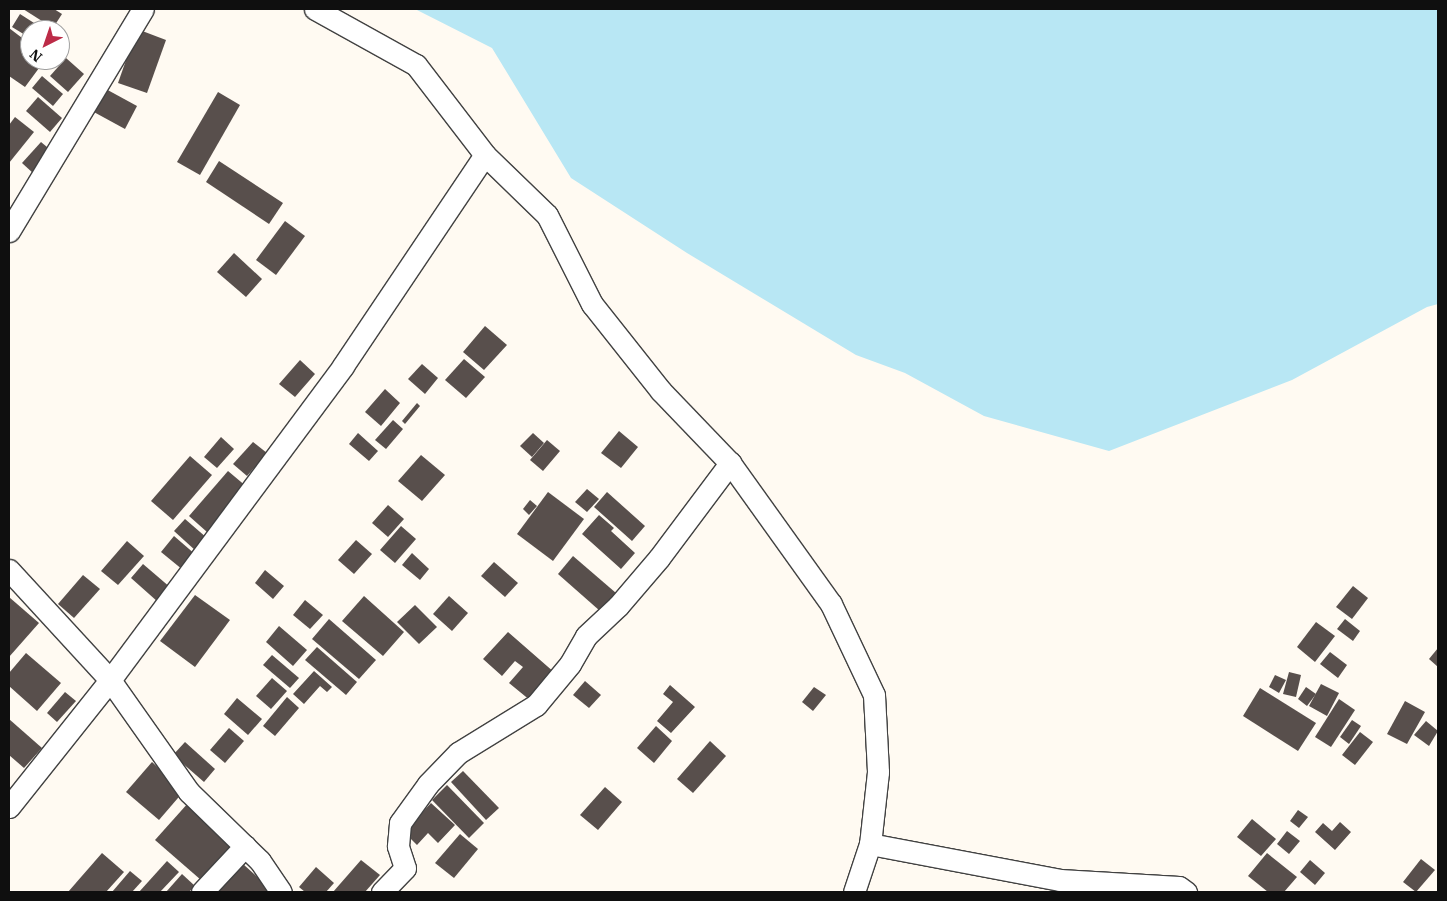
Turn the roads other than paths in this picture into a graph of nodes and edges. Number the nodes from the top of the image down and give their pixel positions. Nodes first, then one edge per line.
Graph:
1 (143, 9) edge
2 (315, 9) edge
3 (485, 155) junction
4 (9, 231) edge
5 (730, 463) junction
6 (9, 570) edge
7 (110, 680) junction
8 (9, 807) edge
9 (870, 844) junction
10 (244, 846) junction
11 (202, 892) edge
12 (281, 892) edge
13 (382, 892) edge
14 (854, 892) edge
15 (1186, 892) edge

1 - 4 street
2 - 3 street
3 - 5 street
3 - 7 street
5 - 9 street
5 - 13 street
6 - 7 street
7 - 8 street
7 - 10 street
9 - 14 street
9 - 15 street
10 - 11 street
10 - 12 street

